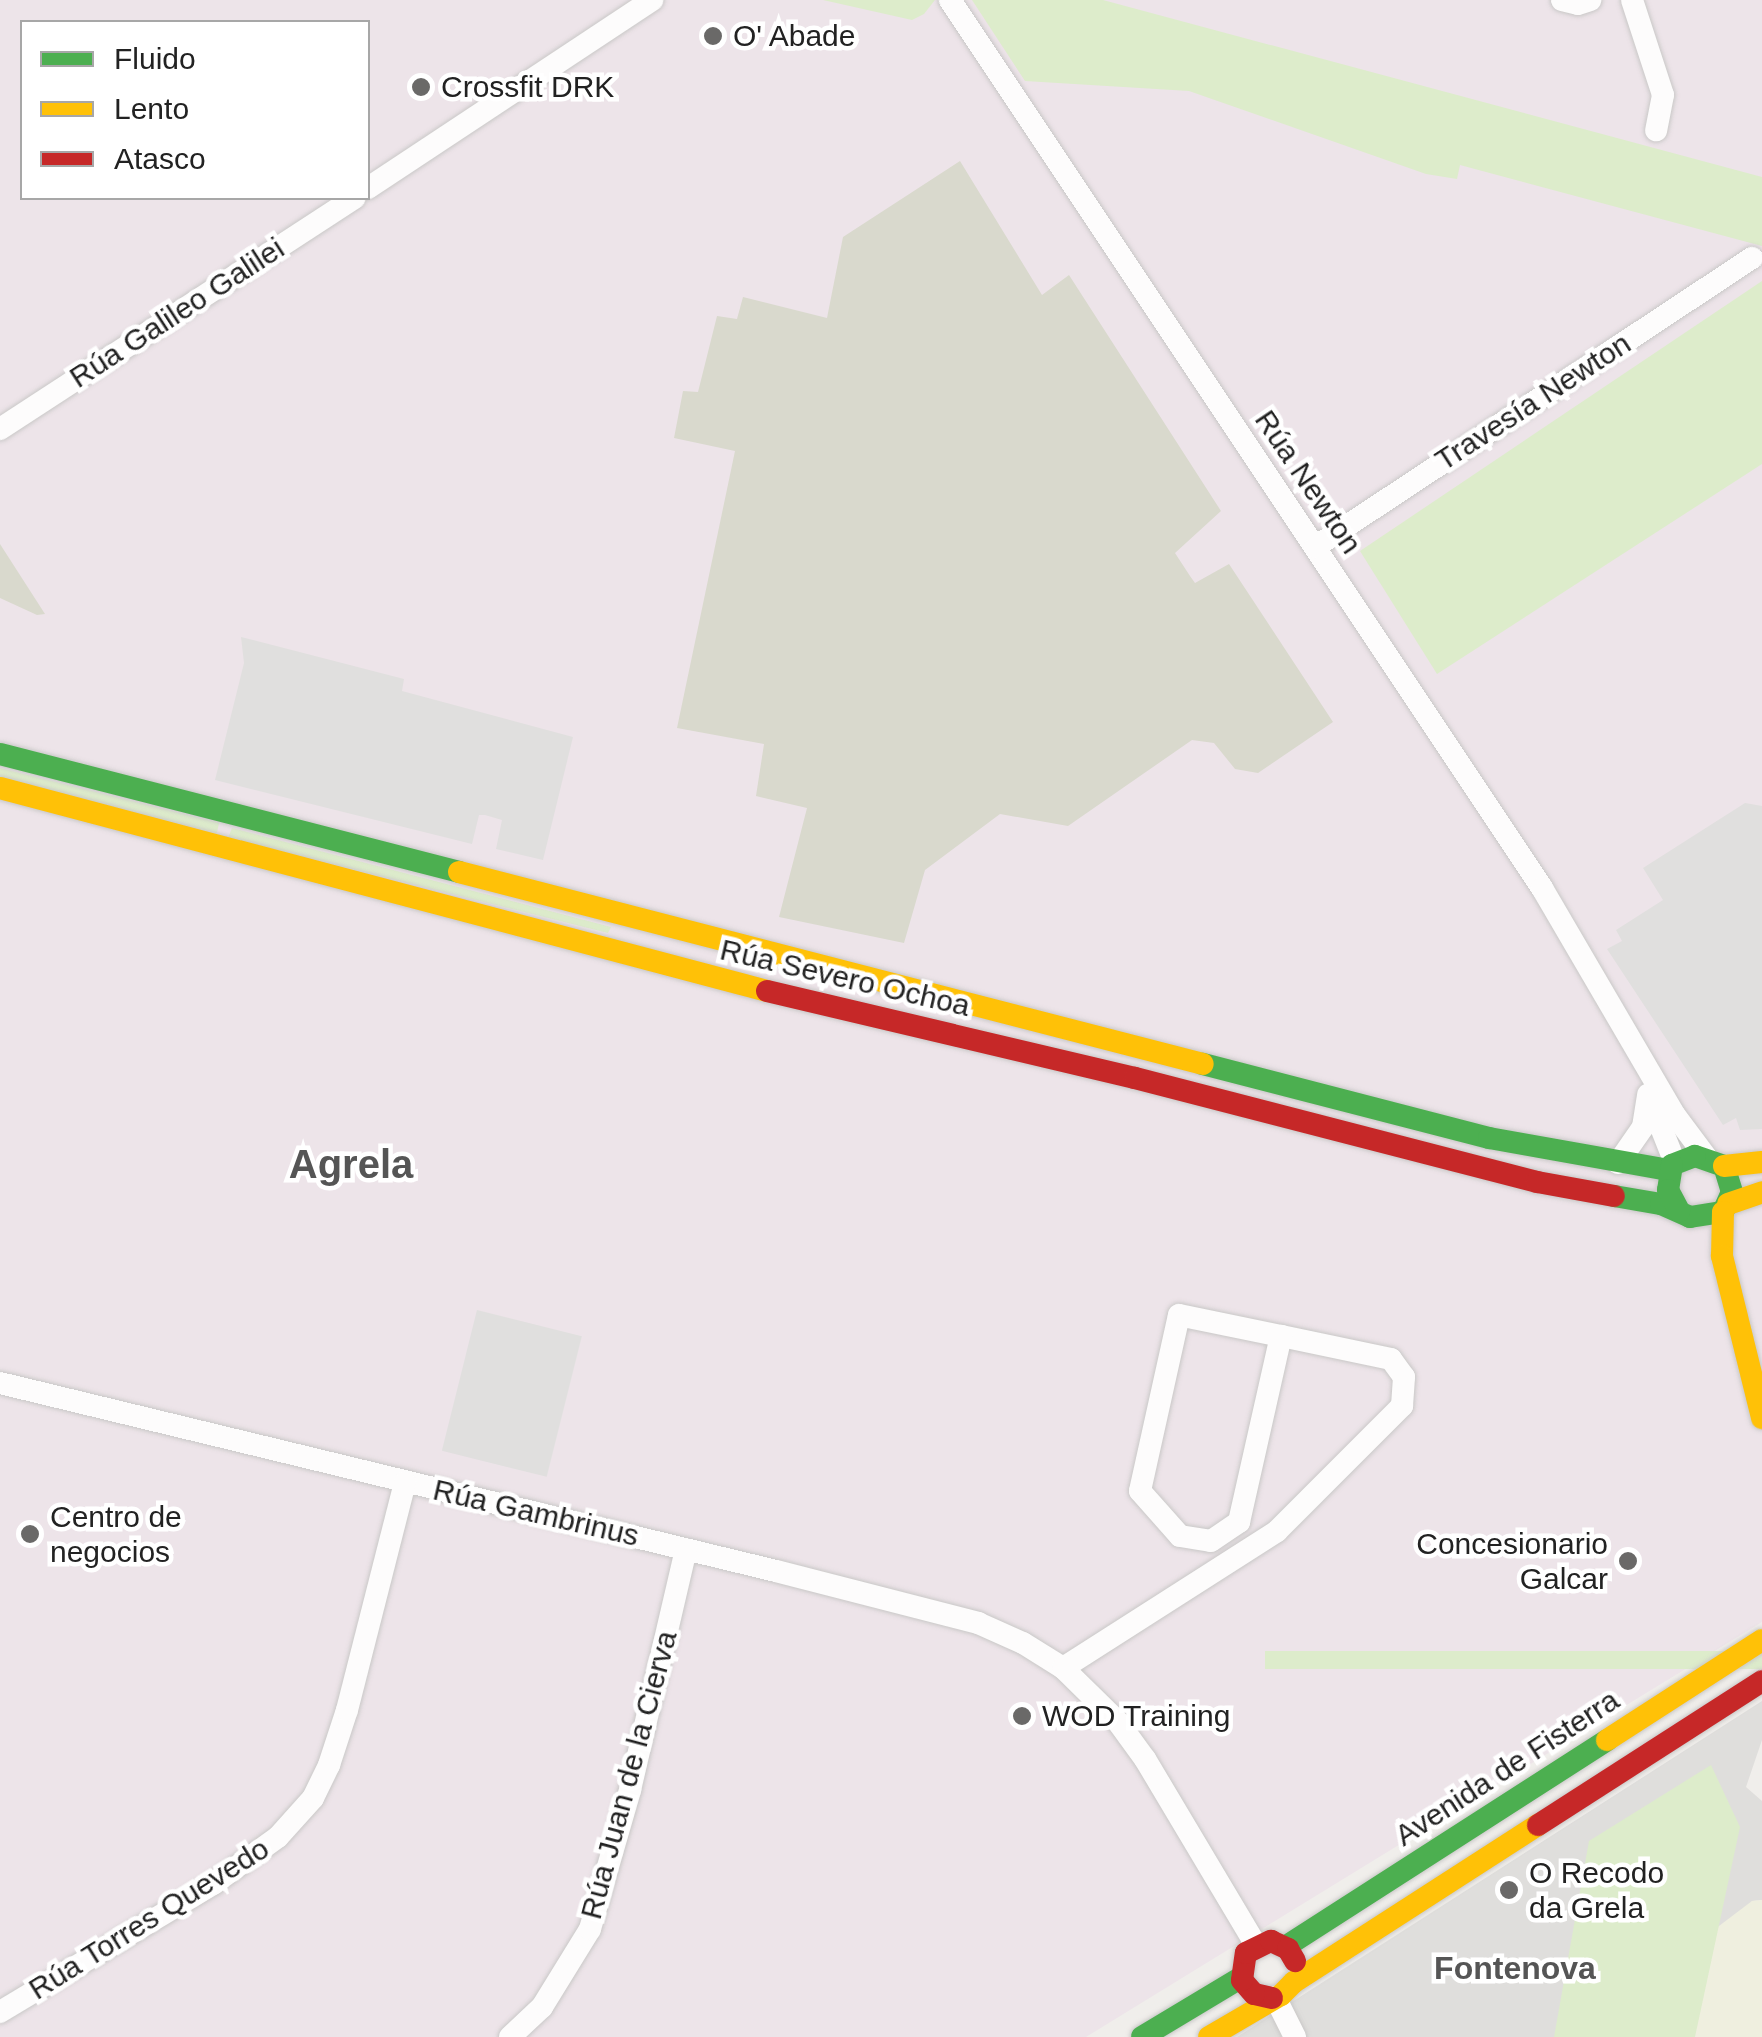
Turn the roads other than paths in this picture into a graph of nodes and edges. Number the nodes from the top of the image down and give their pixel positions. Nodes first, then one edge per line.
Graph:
1 (652, 0) edge
2 (950, 0) edge
3 (1562, 0) edge
4 (1590, 0) edge
5 (1632, 0) edge
6 (1656, 130) dead end
7 (370, 187) edge
8 (351, 200) edge
9 (1752, 258) dead end
10 (0, 429) edge
11 (1316, 547) junction
12 (0, 754) edge
13 (0, 788) edge
14 (408, 896) junction
15 (893, 985) junction
16 (1609, 1001) junction
17 (1648, 1094) junction
18 (1715, 1162) junction
19 (1762, 1162) edge
20 (1618, 1163) junction
21 (1672, 1166) junction
22 (1762, 1192) edge
23 (1726, 1208) junction
24 (1688, 1215) junction
25 (1722, 1256) junction
26 (1281, 1336) junction
27 (0, 1383) edge
28 (1762, 1418) edge
29 (405, 1482) junction
30 (686, 1549) junction
31 (1762, 1640) edge
32 (1063, 1668) junction
33 (1762, 1681) edge
34 (1256, 1945) junction
35 (1284, 1946) junction
36 (1242, 1977) junction
37 (1294, 1982) junction
38 (1273, 1997) junction
39 (0, 2012) edge
40 (510, 2037) edge
41 (1142, 2037) edge
42 (1209, 2037) edge
43 (1295, 2037) edge

1 - 7 street
2 - 11 street, Rúa Newton
3 - 4 street
5 - 6 street
8 - 10 street, Rúa Galileo Galilei
9 - 11 street, Travesía Newton
11 - 16 street, Rúa Newton
12 - 15 main road, Rúa Severo Ochoa
13 - 14 main road, Rúa Severo Ochoa
14 - 15 main road
14 - 24 main road, Rúa Severo Ochoa
15 - 20 main road, Rúa Severo Ochoa
16 - 17 street, Rúa Newton
16 - 18 street, Rúa Newton
17 - 20 street
17 - 21 street, Rúa Newton
18 - 19 main road, Rúa Severo Ochoa
18 - 21 main road, Rúa Severo Ochoa
18 - 23 main road
20 - 21 main road, Rúa Severo Ochoa
21 - 24 main road
22 - 23 main road, Rúa Severo Ochoa
23 - 24 main road, Rúa Severo Ochoa
23 - 25 main road
24 - 25 main road
25 - 28 main road
26 - 26 street
26 - 32 street
27 - 29 street, Rúa Gambrinus
29 - 30 street, Rúa Gambrinus
29 - 39 street, Rúa Torres Quevedo
30 - 32 street, Rúa Gambrinus
30 - 40 street, Rúa Juan de la Cierva
31 - 35 main road, Avenida de Fisterra
32 - 34 street, Rúa Gambrinus
33 - 37 main road
34 - 35 main road
34 - 36 main road
35 - 37 main road
36 - 38 main road
36 - 41 main road
37 - 38 main road
38 - 42 main road
38 - 43 street

